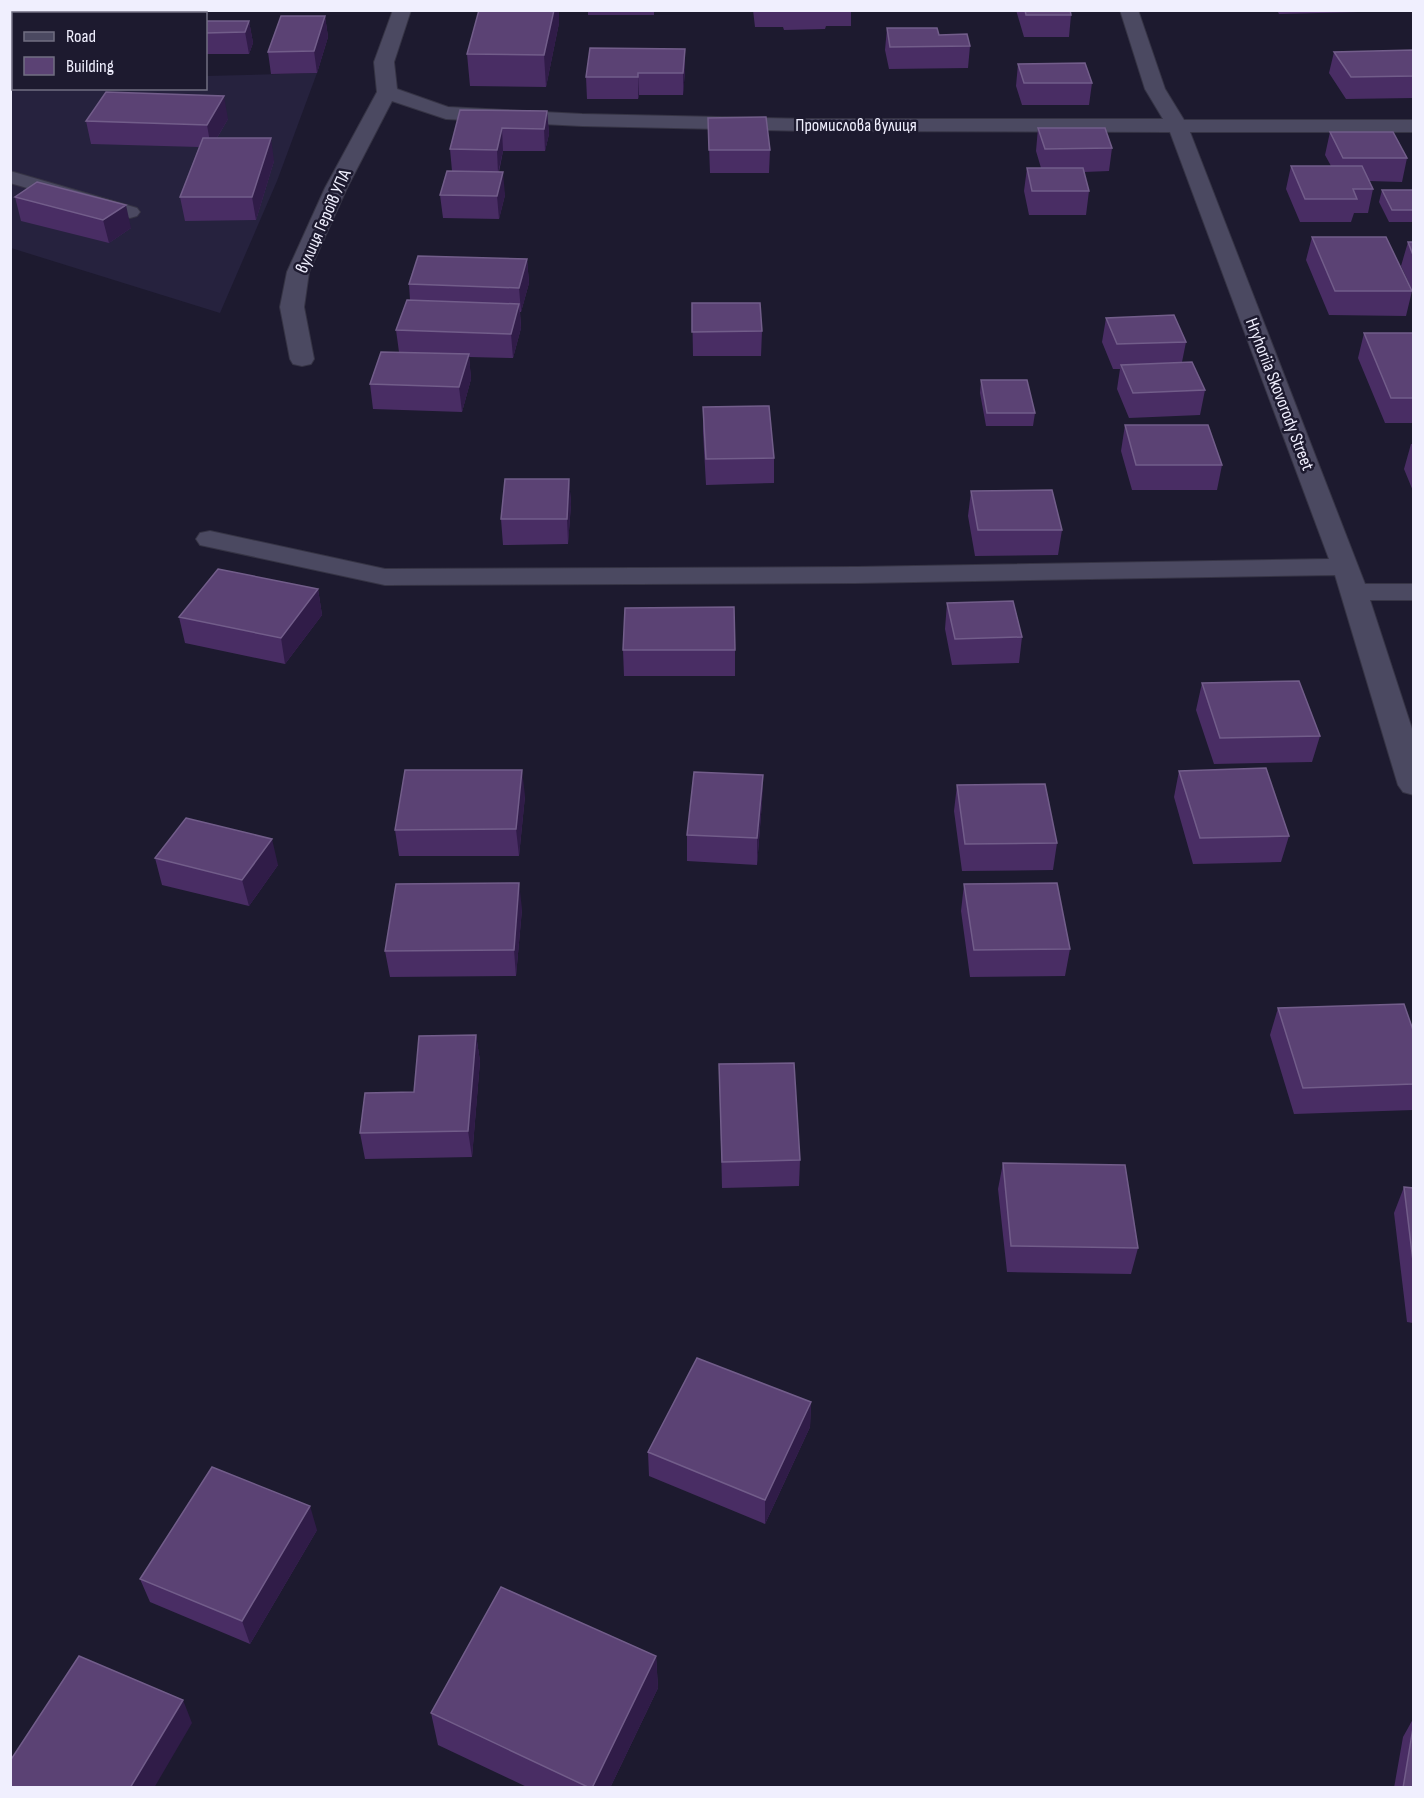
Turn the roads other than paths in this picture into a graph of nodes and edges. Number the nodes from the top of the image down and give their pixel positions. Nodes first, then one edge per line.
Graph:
1 (402, 10) edge
2 (1129, 10) edge
3 (387, 92) junction
4 (1413, 126) edge
5 (1178, 127) junction
6 (10, 177) edge
7 (130, 212) dead end
8 (302, 359) dead end
9 (210, 539) dead end
10 (1349, 579) junction
11 (1413, 592) edge
12 (1413, 785) edge

1 - 3 street
2 - 5 street, Hryhoriia Skovorody Street
3 - 5 street, Промислова вулиця
3 - 8 street, вулиця Героїв УПА
4 - 5 street, Промислова вулиця
5 - 10 street, Hryhoriia Skovorody Street
6 - 7 lane
9 - 10 street
10 - 11 street
10 - 12 street, Hryhoriia Skovorody Street

